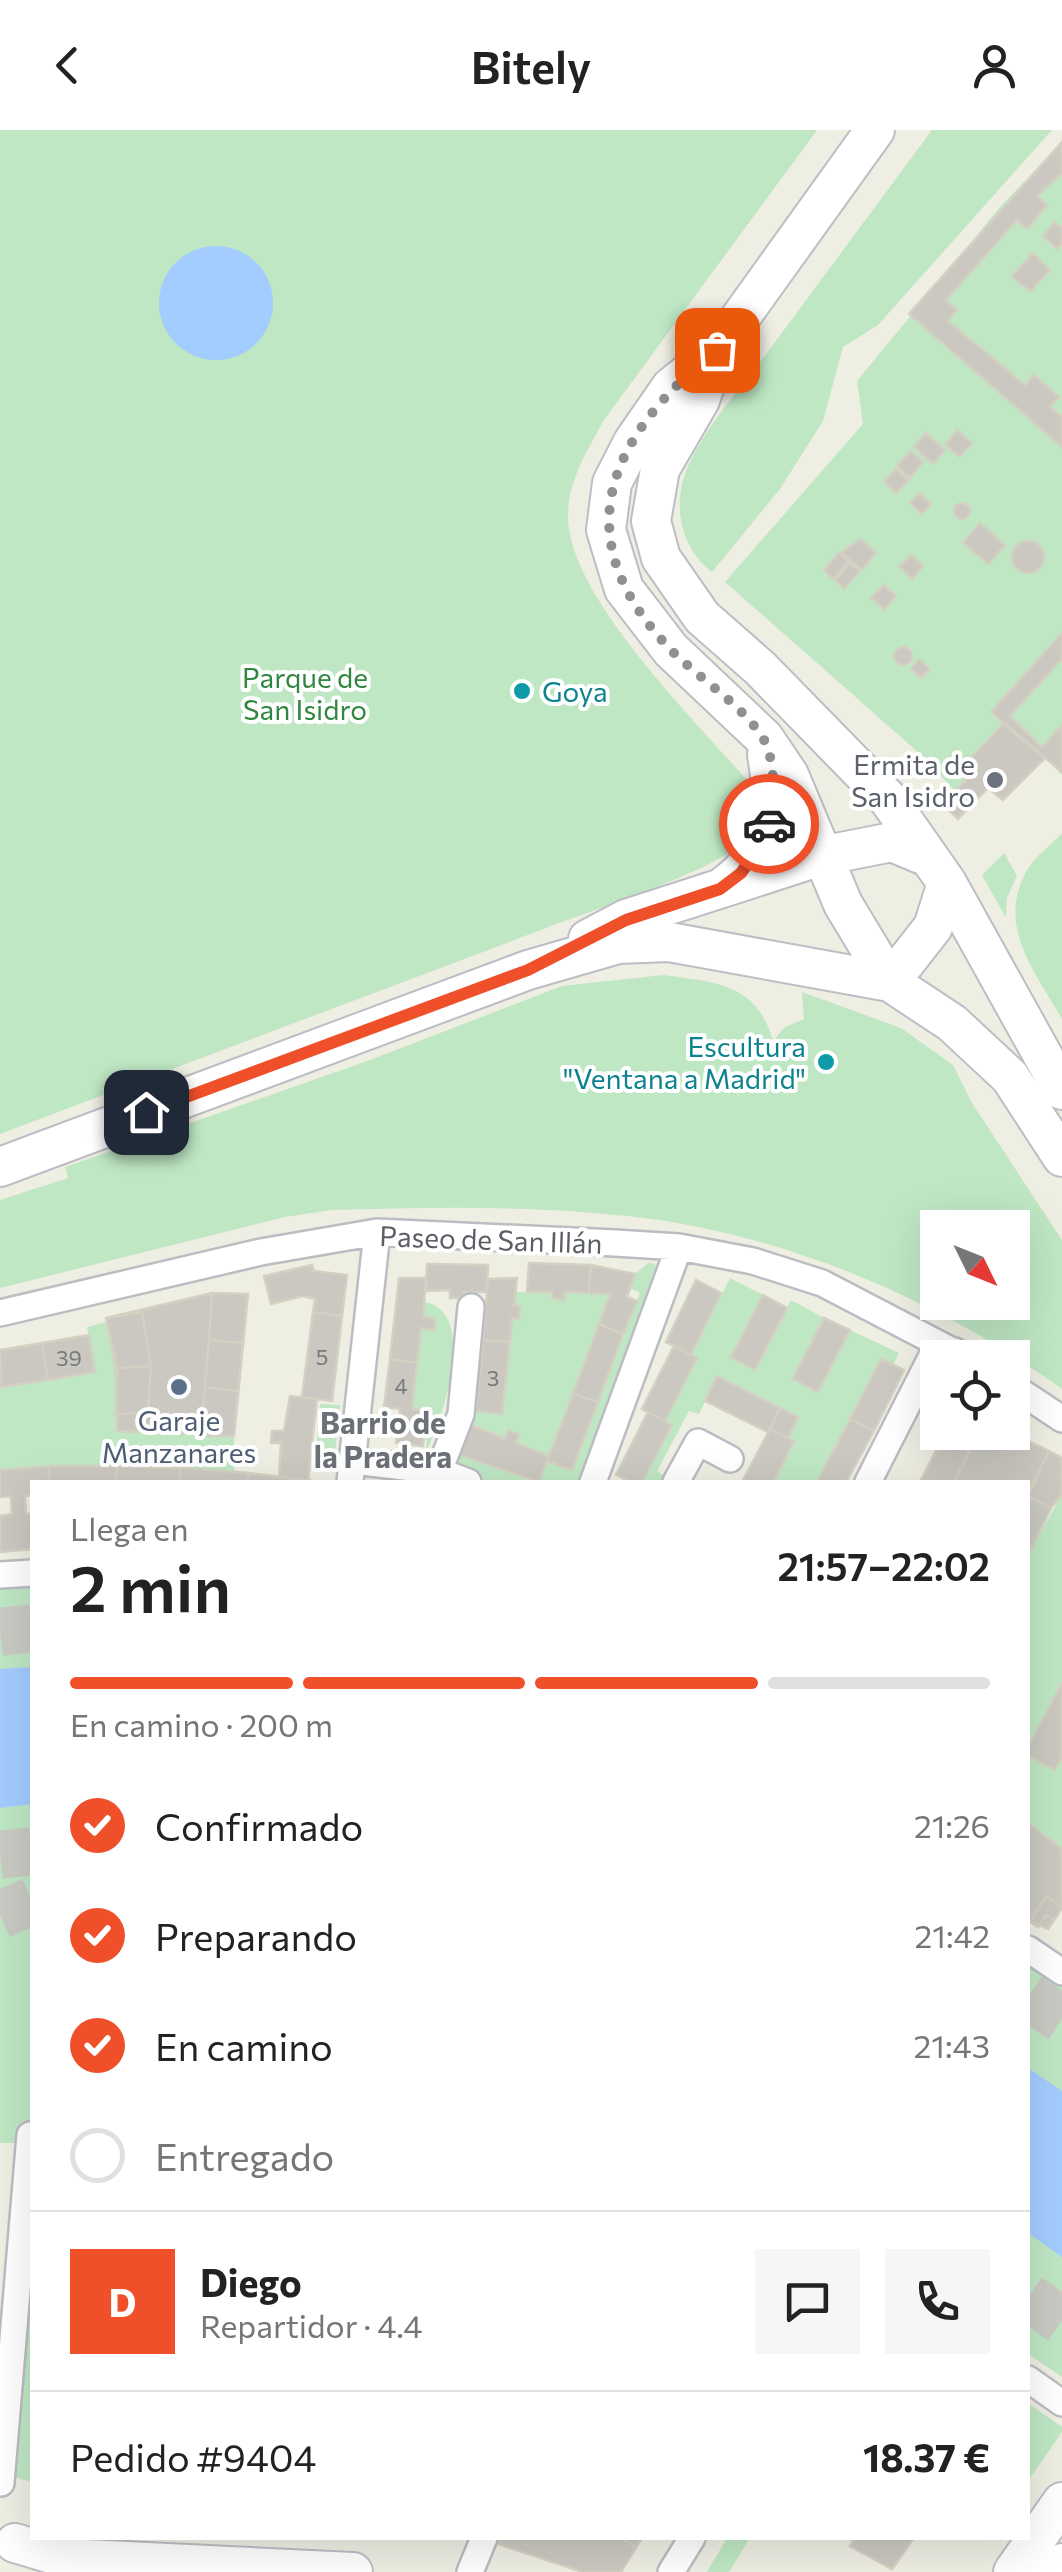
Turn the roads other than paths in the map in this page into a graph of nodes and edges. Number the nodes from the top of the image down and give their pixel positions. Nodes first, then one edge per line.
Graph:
1 (875, 130) edge
2 (717, 350) junction
3 (764, 738) junction
4 (822, 856) junction
5 (938, 870) junction
6 (720, 889) junction
7 (528, 970) junction
8 (890, 982) junction
9 (1062, 1090) edge
10 (1062, 1157) edge
11 (0, 1166) edge
12 (377, 1232) junction
13 (679, 1248) junction
14 (471, 1307) dead end
15 (0, 1312) edge
16 (927, 1340) edge
17 (920, 1393) edge
18 (1030, 1398) edge
19 (1062, 1418) edge
20 (730, 1459) dead end
21 (438, 1471) junction
22 (351, 1472) edge
23 (463, 1480) edge
24 (594, 1480) edge
25 (677, 1480) edge
26 (869, 1480) edge
27 (30, 1573) edge
28 (0, 1575) edge
29 (1030, 1950) edge
30 (1062, 1972) edge
31 (30, 2135) dead end
32 (1030, 2380) edge
33 (1062, 2403) edge
34 (0, 2484) edge
35 (1062, 2502) edge
36 (483, 2540) edge
37 (691, 2540) edge
38 (11, 2552) edge
39 (1062, 2563) edge
40 (353, 2572) edge
41 (470, 2572) edge
42 (671, 2572) edge
43 (1013, 2572) edge
44 (1056, 2572) edge

1 - 2 street
2 - 3 street
2 - 5 street
3 - 4 street
3 - 6 street
4 - 5 street
4 - 6 street
4 - 8 street
5 - 8 street
5 - 9 street
6 - 7 street
7 - 8 street
7 - 11 street
8 - 10 street
12 - 13 street, Paseo de San Illán
12 - 15 street, Paseo de San Illán
12 - 22 street
13 - 16 street, Paseo de San Illán
13 - 24 street
14 - 21 street
17 - 26 street
18 - 19 street
20 - 25 street
21 - 22 street
21 - 23 street
27 - 28 street
29 - 30 street
31 - 34 street
32 - 33 street
35 - 43 street
36 - 41 street
37 - 42 street
38 - 40 street
39 - 44 street

